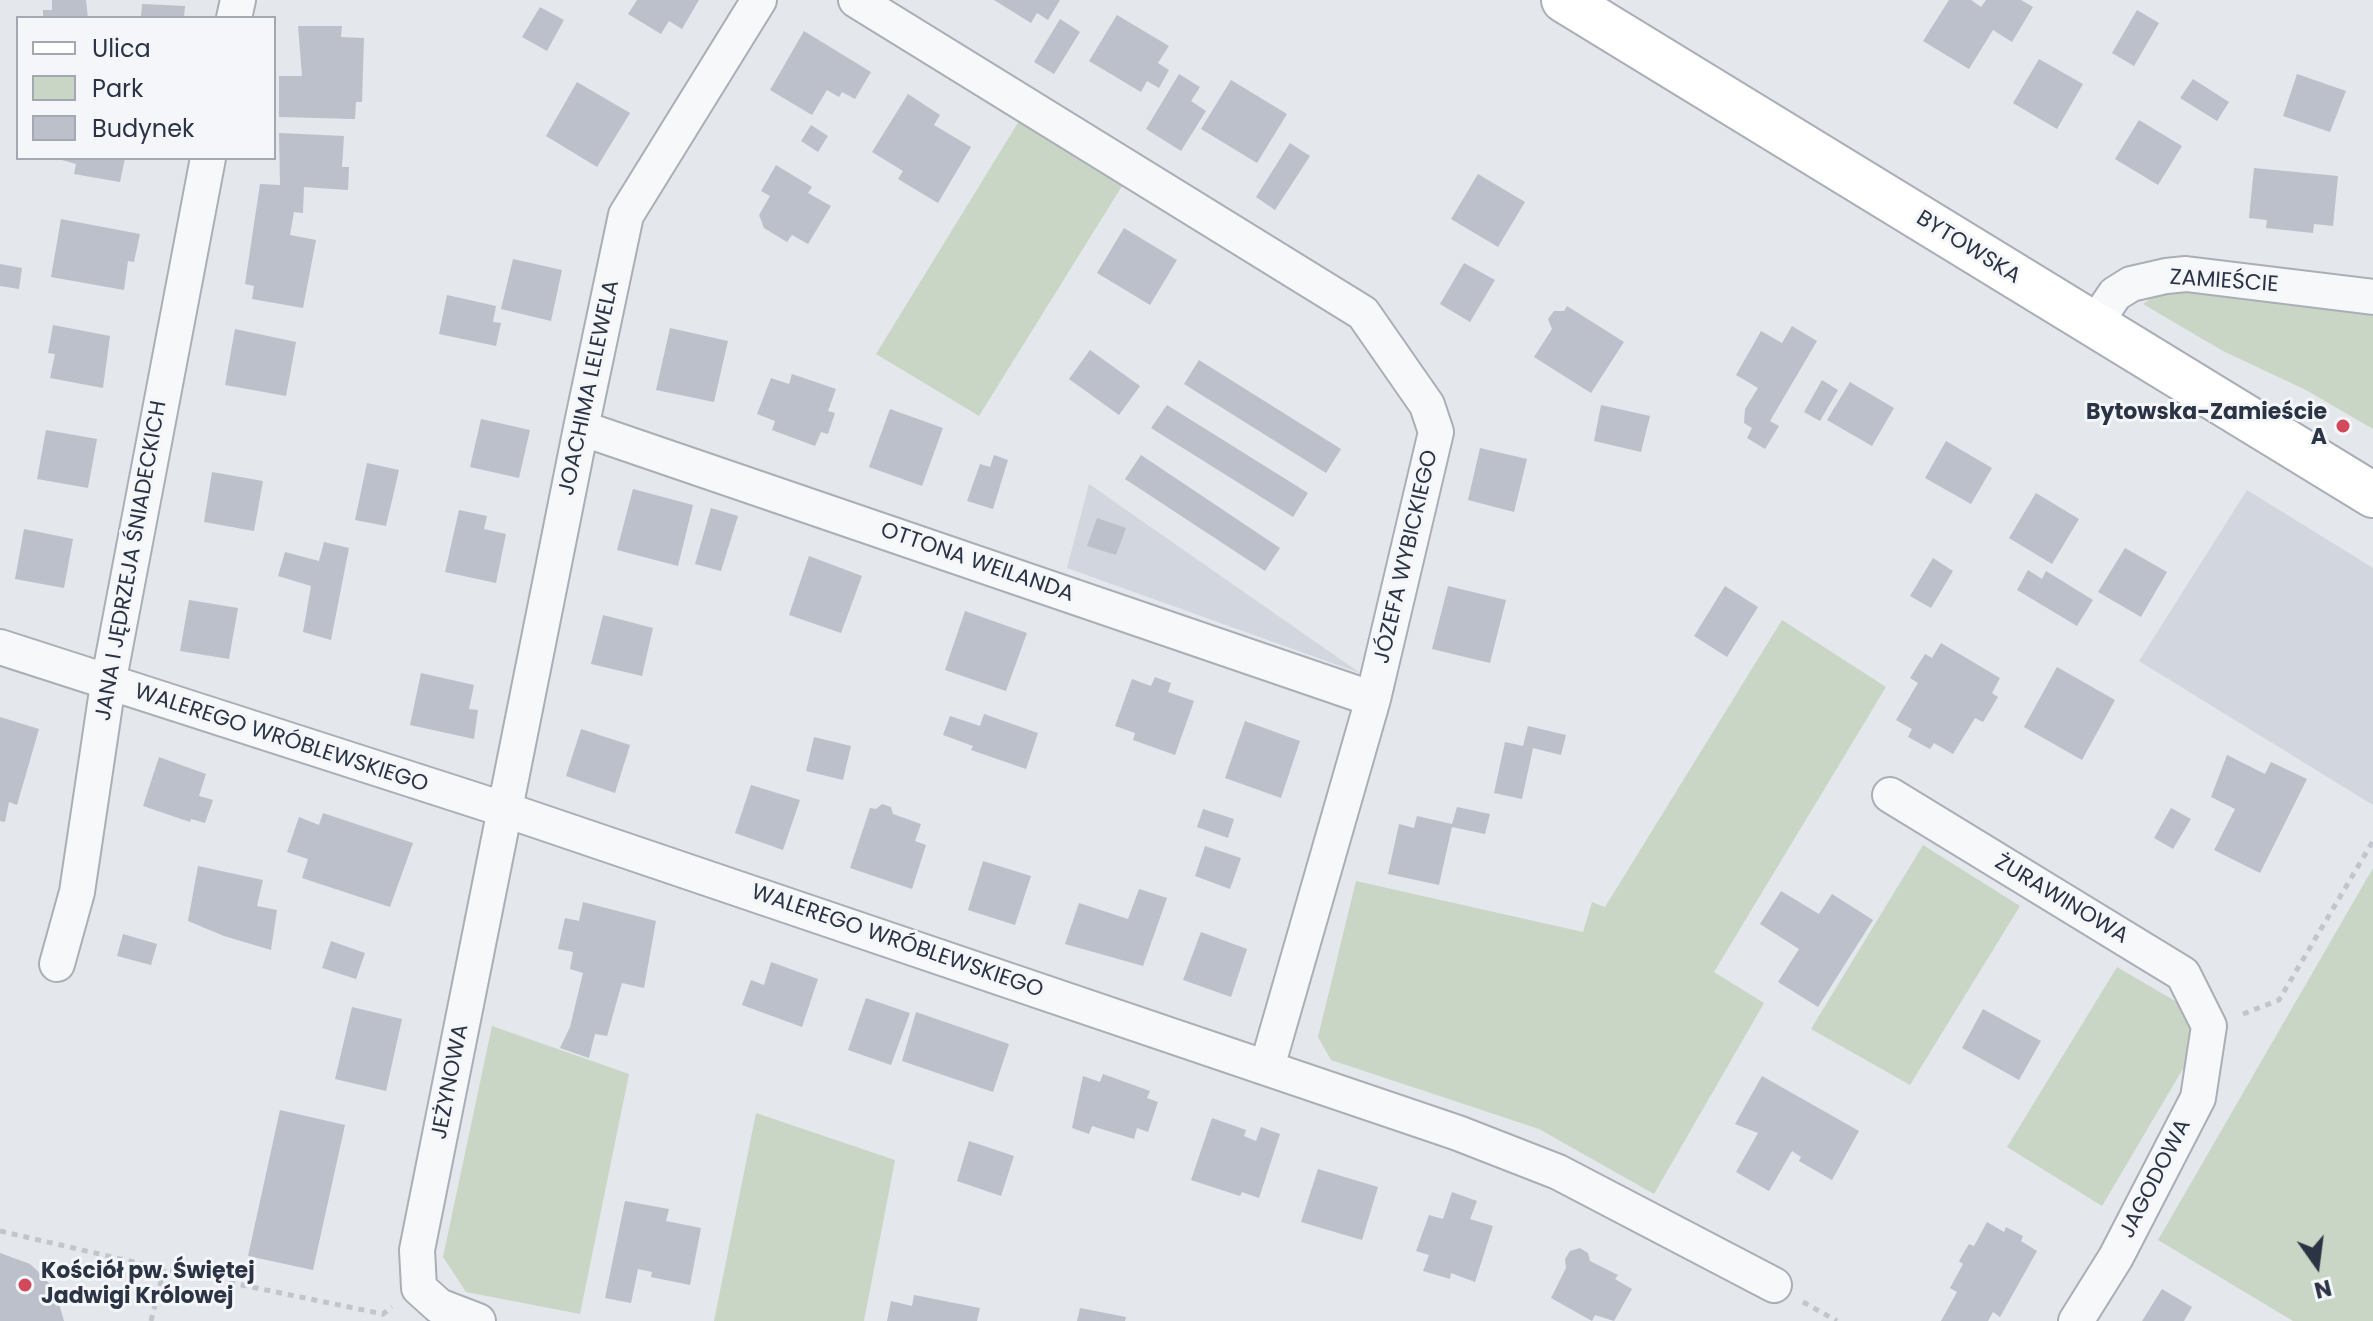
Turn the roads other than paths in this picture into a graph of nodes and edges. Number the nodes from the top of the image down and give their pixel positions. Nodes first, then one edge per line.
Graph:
1 (759, 0) edge
2 (856, 0) edge
3 (1564, 0) edge
4 (208, 160) edge
5 (2373, 297) edge
6 (2094, 325) junction
7 (581, 428) junction
8 (2373, 495) edge
9 (0, 647) edge
10 (108, 684) junction
11 (1373, 699) junction
12 (1890, 795) dead end
13 (506, 810) junction
14 (57, 964) dead end
15 (2209, 1026) joint
16 (1267, 1067) junction
17 (1774, 1285) dead end
18 (478, 1321) edge
19 (2076, 1321) edge

1 - 7 street, JOACHIMA LELEWELA
2 - 11 street, JÓZEFA WYBICKIEGO
3 - 6 street, BYTOWSKA
4 - 10 street, JANA I JĘDRZEJA ŚNIADECKICH
5 - 6 street, ZAMIEŚCIE
6 - 8 street, BYTOWSKA
7 - 11 street, OTTONA WEILANDA
7 - 13 street, JOACHIMA LELEWELA
9 - 10 street, WALEREGO WRÓBLEWSKIEGO
10 - 13 street, WALEREGO WRÓBLEWSKIEGO
10 - 14 street, JANA I JĘDRZEJA ŚNIADECKICH
11 - 16 street, JÓZEFA WYBICKIEGO
12 - 15 street, ŻURAWINOWA
13 - 16 street, WALEREGO WRÓBLEWSKIEGO
13 - 18 street, JEŻYNOWA
15 - 19 street, JAGODOWA
16 - 17 street, WALEREGO WRÓBLEWSKIEGO

